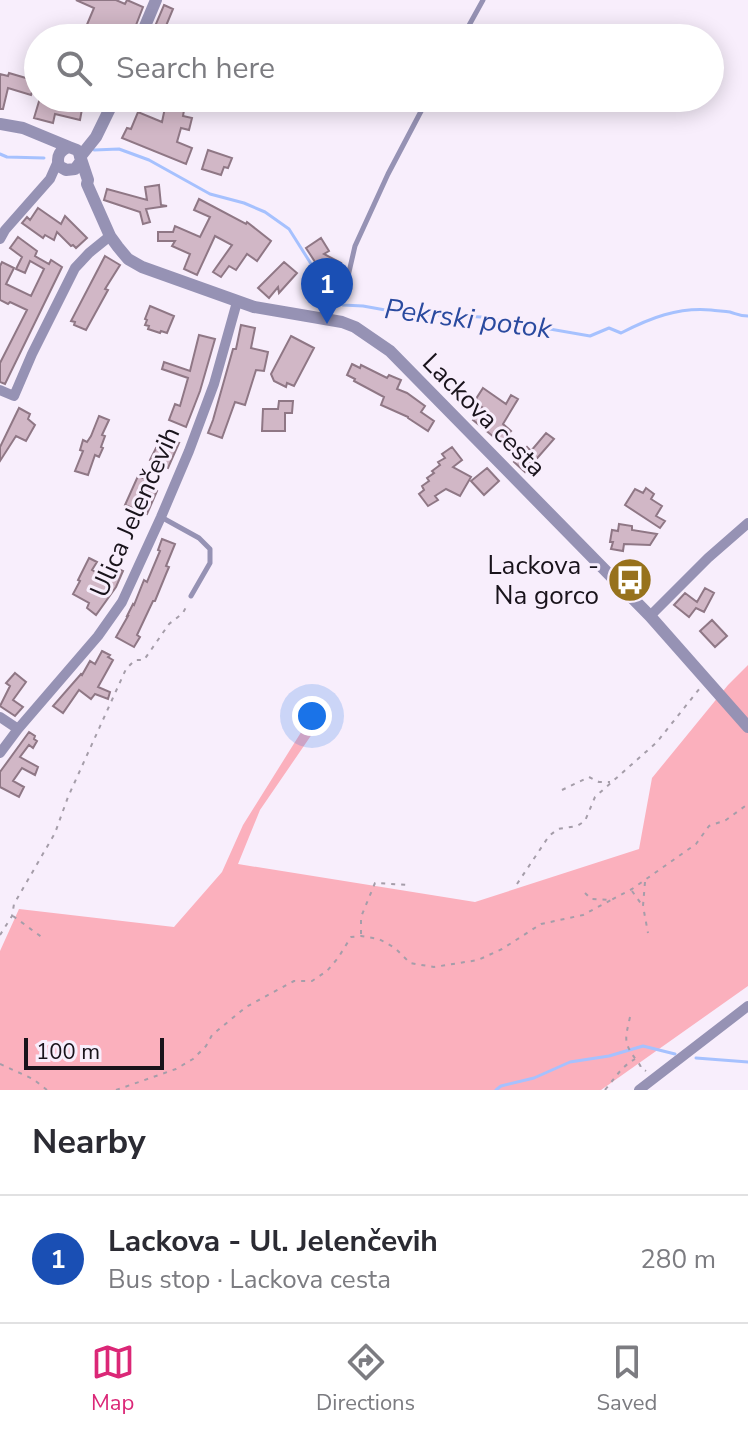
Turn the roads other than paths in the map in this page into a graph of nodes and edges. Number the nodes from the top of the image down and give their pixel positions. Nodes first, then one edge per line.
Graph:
1 (156, 0) edge
2 (483, 0) edge
3 (146, 24) edge
4 (470, 24) edge
5 (108, 112) edge
6 (421, 112) edge
7 (4, 125) edge
8 (69, 159) junction
9 (110, 236) junction
10 (0, 239) edge
11 (237, 302) junction
12 (329, 319) junction
13 (0, 390) edge
14 (161, 517) junction
15 (748, 523) edge
16 (191, 596) road end
17 (650, 616) junction
18 (0, 717) edge
19 (748, 727) edge
20 (18, 729) junction
21 (0, 753) edge
22 (748, 1006) edge
23 (643, 1089) edge

1 - 3 street
2 - 4 lane
5 - 8 street
6 - 12 lane
7 - 8 street
8 - 9 street, Lackova cesta
8 - 10 street
9 - 11 street, Lackova cesta
9 - 13 street
11 - 12 street, Lackova cesta
11 - 14 street, Ulica Jelenčevih
12 - 17 street, Lackova cesta
14 - 16 lane
14 - 20 street, Ulica Jelenčevih
15 - 17 street
17 - 19 street, Lackova cesta
18 - 20 street
20 - 21 street, Ulica Jelenčevih
22 - 23 street

